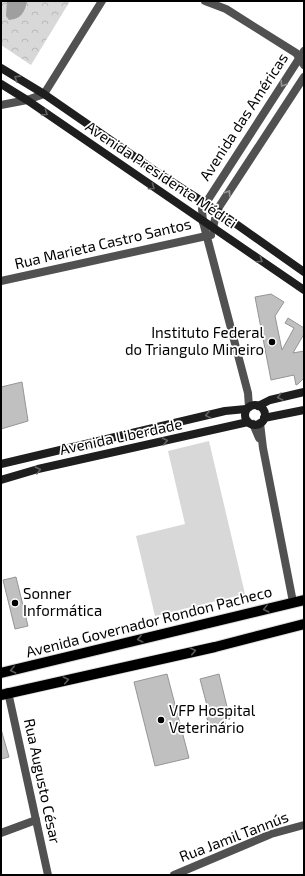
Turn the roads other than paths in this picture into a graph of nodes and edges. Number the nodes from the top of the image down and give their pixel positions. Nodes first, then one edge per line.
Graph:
1 (102, 1) edge
2 (205, 1) edge
3 (304, 51) edge
4 (302, 61) edge
5 (1, 68) edge
6 (304, 77) edge
7 (1, 84) edge
8 (44, 94) junction
9 (27, 100) junction
10 (1, 105) edge
11 (205, 203) junction
12 (217, 210) junction
13 (203, 222) junction
14 (210, 235) junction
15 (304, 272) edge
16 (1, 281) edge
17 (304, 290) edge
18 (304, 392) edge
19 (252, 407) junction
20 (304, 410) edge
21 (256, 422) junction
22 (1, 464) edge
23 (1, 480) edge
24 (304, 600) edge
25 (293, 602) junction
26 (304, 624) edge
27 (1, 673) edge
28 (5, 694) edge
29 (36, 820) junction
30 (304, 825) edge
31 (1, 833) edge
32 (48, 875) edge
33 (174, 875) edge

1 - 8 street
2 - 4 street
3 - 4 street, Avenida das Américas
4 -> 11 street, Avenida das Américas
8 -> 5 main road, Avenida Presidente Médici
12 -> 6 street, Avenida das Américas
7 - 9 main road, Avenida Presidente Médici
8 - 9 street
8 - 11 main road, Avenida Presidente Médici
9 - 10 street
9 -> 13 main road, Avenida Presidente Médici
11 - 12 main road, Avenida Presidente Médici
11 - 13 street, Avenida das Américas
12 - 14 street, Avenida das Américas
12 - 15 main road, Avenida Presidente Médici
13 - 14 main road, Avenida Presidente Médici
14 - 16 street, Rua Marieta Castro Santos
14 -> 17 main road, Avenida Presidente Médici
14 - 19 street
18 -> 19 main road, Avenida Liberdade
19 - 21 main road
19 - 21 main road
19 -> 22 main road, Avenida Liberdade
20 - 21 main road, Avenida Liberdade
23 -> 21 main road, Avenida Liberdade
21 - 25 street
24 - 25 main road, Avenida Governador Rondon Pacheco
25 -> 27 main road, Avenida Governador Rondon Pacheco
28 -> 26 main road
28 - 29 street, Rua Augusto César
29 - 31 street
29 - 32 street, Rua Augusto César
30 - 33 street, Rua Jamil Tannús

